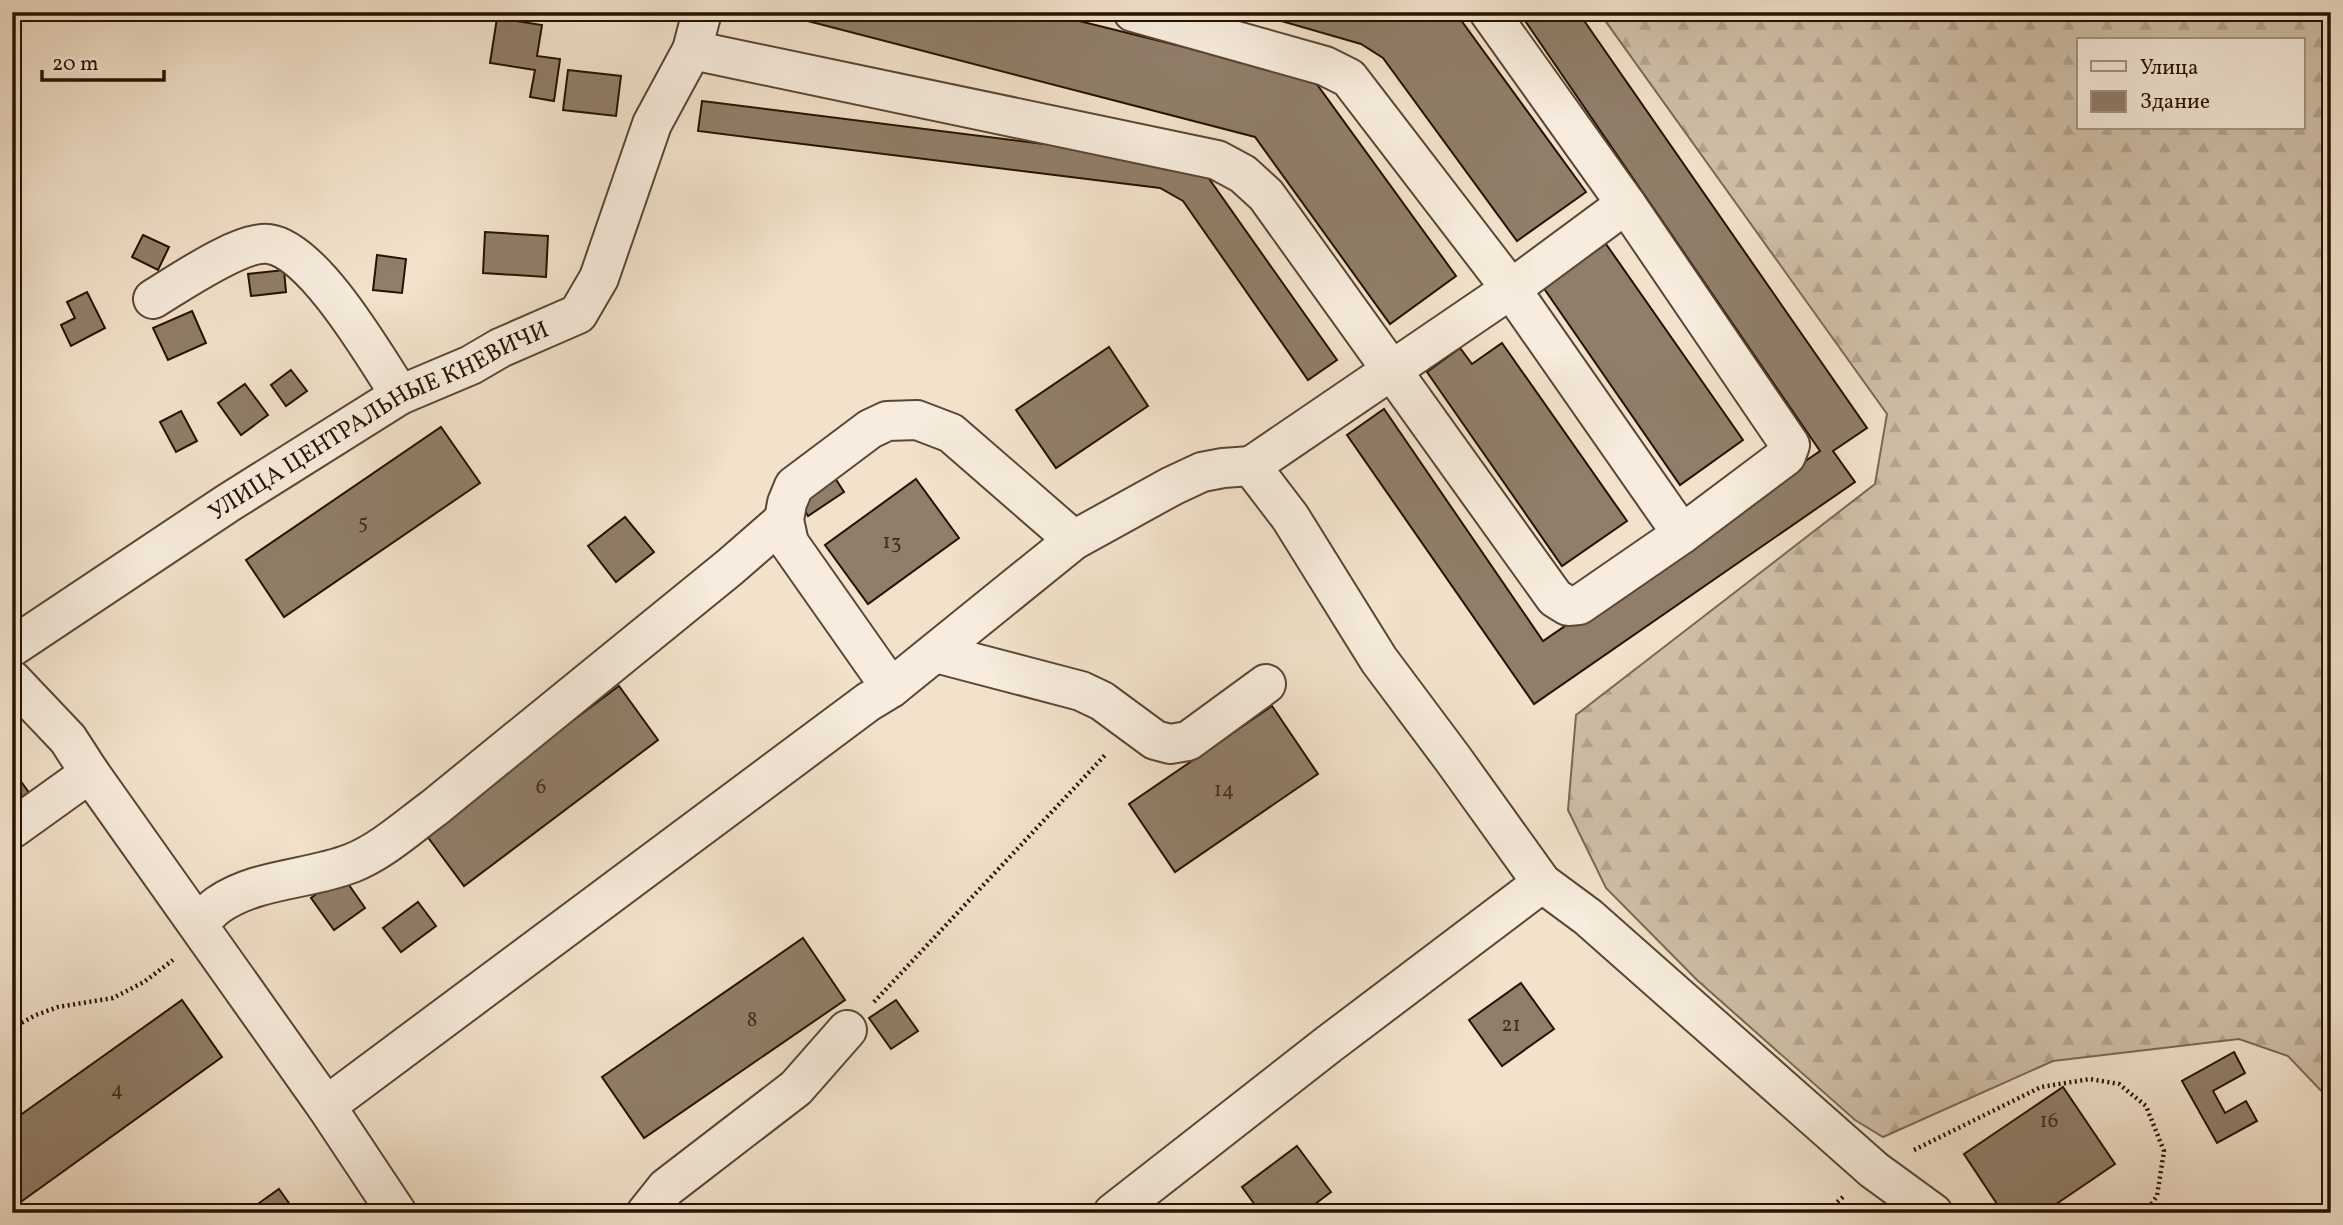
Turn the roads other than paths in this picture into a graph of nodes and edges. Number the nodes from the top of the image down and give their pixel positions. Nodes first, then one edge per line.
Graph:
1 (702, 12) edge
2 (1133, 12) edge
3 (1489, 12) edge
4 (692, 50) junction
5 (1626, 204) junction
6 (1511, 289) junction
7 (153, 299) dead end
8 (1394, 371) junction
9 (400, 395) junction
10 (1251, 466) junction
11 (784, 520) junction
12 (1682, 534) junction
13 (1074, 540) junction
14 (12, 647) edge
15 (936, 653) junction
16 (12, 680) edge
17 (1266, 684) dead end
18 (891, 688) junction
19 (90, 773) junction
20 (12, 829) edge
21 (1542, 883) junction
22 (198, 924) junction
23 (847, 1030) road end
24 (326, 1106) junction
25 (397, 1213) edge
26 (646, 1213) edge
27 (1113, 1213) edge
28 (1933, 1213) edge

1 - 4 street, УЛИЦА ЦЕНТРАЛЬНЫЕ КНЕВИЧИ
2 - 6 street
3 - 5 street
4 - 8 street
4 - 9 street, УЛИЦА ЦЕНТРАЛЬНЫЕ КНЕВИЧИ
5 - 6 street
5 - 12 street
6 - 8 street
6 - 12 street
7 - 9 street
8 - 10 street
8 - 12 street
9 - 14 street, УЛИЦА ЦЕНТРАЛЬНЫЕ КНЕВИЧИ
10 - 13 street
10 - 21 street
11 - 13 street
11 - 18 street
11 - 22 street
13 - 15 street
15 - 17 street
15 - 18 street
16 - 19 street
18 - 24 street
19 - 20 street
19 - 22 street
21 - 27 street
21 - 28 street
22 - 24 street
23 - 26 street
24 - 25 street

